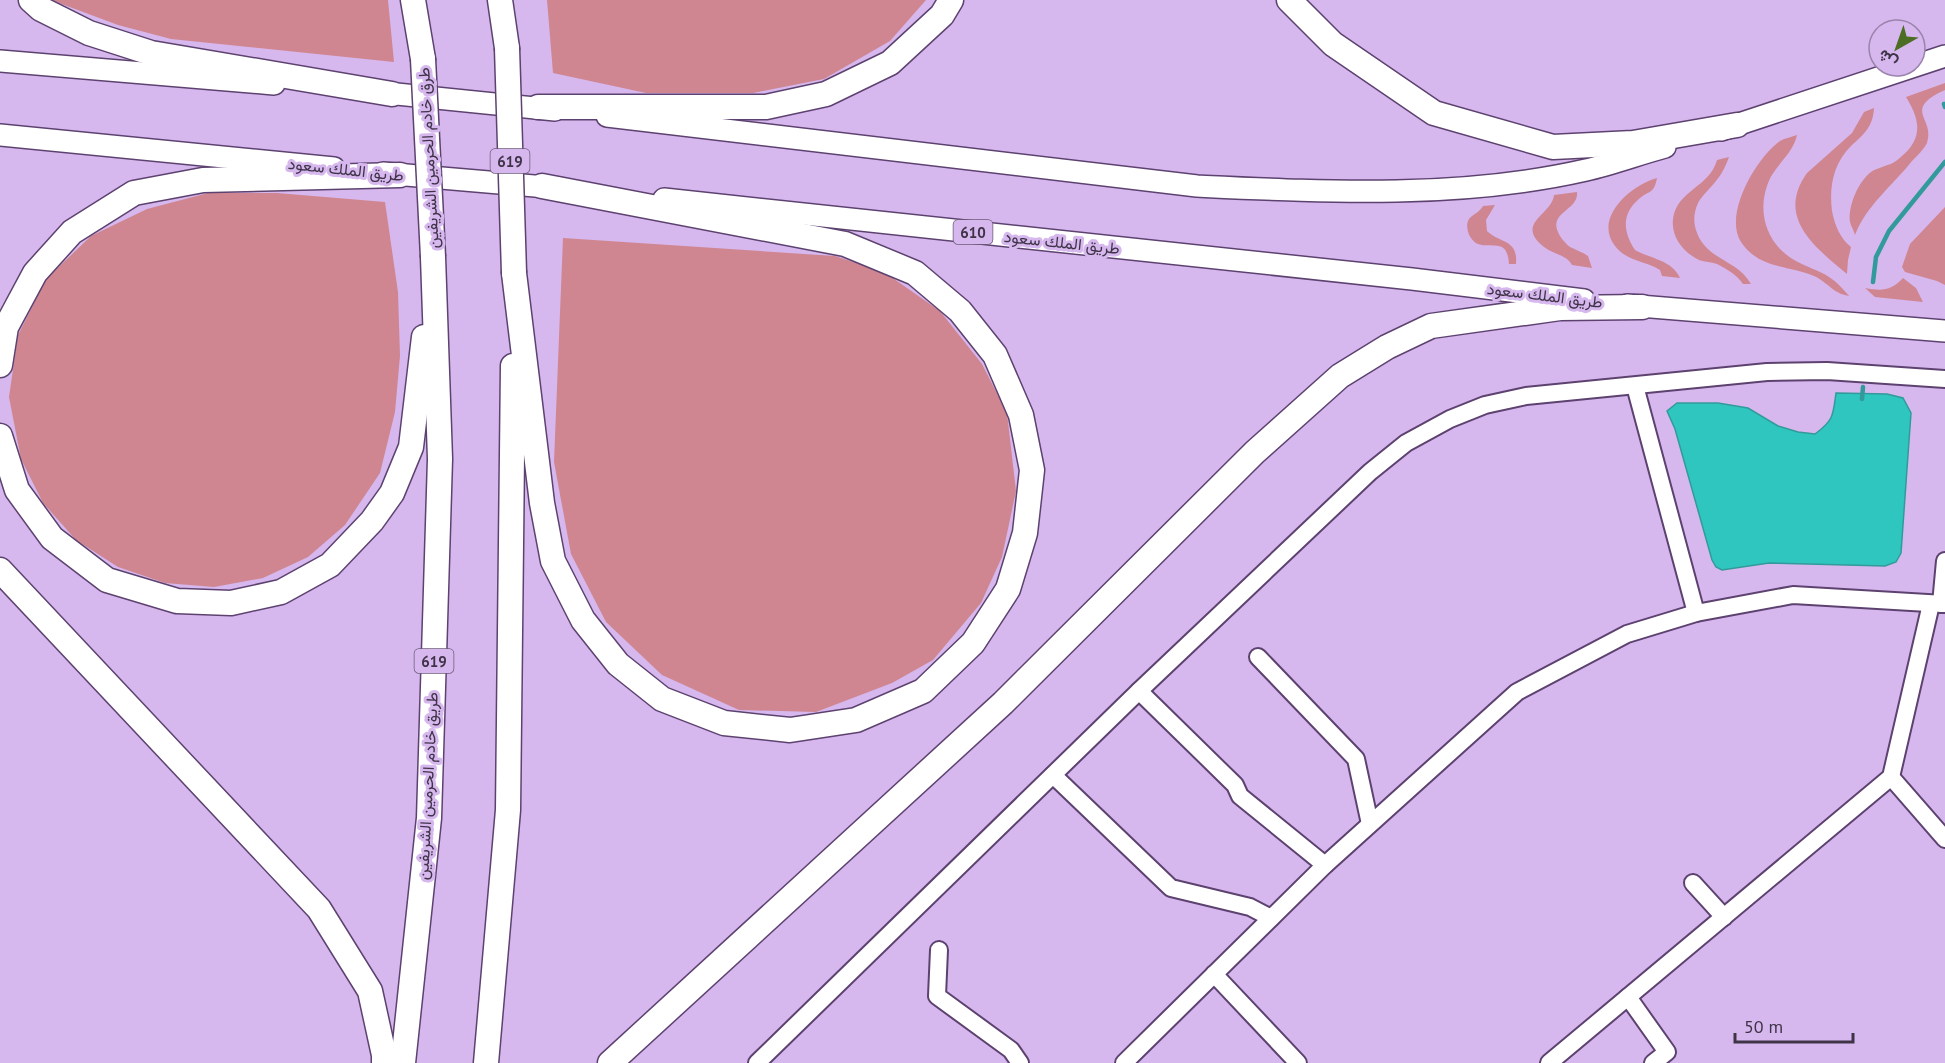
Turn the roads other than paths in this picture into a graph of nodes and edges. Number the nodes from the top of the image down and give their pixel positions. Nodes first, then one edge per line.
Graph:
1 (31, 0) edge
2 (413, 0) edge
3 (419, 0) edge
4 (500, 0) edge
5 (508, 0) edge
6 (951, 0) edge
7 (1289, 0) edge
8 (507, 48) junction
9 (1945, 56) edge
10 (423, 59) junction
11 (0, 61) edge
12 (392, 94) junction
13 (538, 107) junction
14 (1737, 125) junction
15 (0, 135) edge
16 (399, 175) junction
17 (542, 186) junction
18 (433, 257) junction
19 (514, 273) junction
20 (1642, 307) junction
21 (1945, 331) edge
22 (0, 364) edge
23 (1945, 379) edge
24 (1635, 386) junction
25 (0, 435) edge
26 (1945, 561) edge
27 (0, 570) edge
28 (1939, 604) edge
29 (1696, 613) junction
30 (1258, 657) dead end
31 (1139, 691) junction
32 (1053, 775) junction
33 (1891, 777) junction
34 (1370, 824) junction
35 (1945, 839) edge
36 (1324, 865) junction
37 (1693, 883) dead end
38 (1724, 917) junction
39 (1271, 918) junction
40 (939, 950) dead end
41 (1214, 974) junction
42 (1628, 997) junction
43 (384, 1063) edge
44 (403, 1063) edge
45 (486, 1063) edge
46 (610, 1063) edge
47 (757, 1063) edge
48 (1020, 1063) edge
49 (1124, 1063) edge
50 (1298, 1063) edge
51 (1549, 1063) edge
52 (1653, 1063) edge

1 - 12 highway
2 - 10 highway
3 - 10 highway, 619
4 - 8 highway, 619
5 - 8 highway
6 - 13 highway
7 - 14 highway
8 - 19 highway, 619, bridge
9 - 14 main road
10 - 18 highway, طرق خادم الحرمين الشريفين / 619, bridge
11 - 12 main road
12 - 13 main road
13 - 14 main road
15 - 16 main road, طريق الملك سعود / 610
16 - 17 main road, طريق الملك سعود / 610
16 - 22 highway
17 - 19 highway
17 - 20 main road, طريق الملك سعود / 610
18 - 25 highway
18 - 44 highway, طريق خادم الحرمين الشريفين / 619
19 - 45 highway, 619
20 - 21 main road, طريق الملك سعود / 610
20 - 46 highway
23 - 24 street
24 - 29 street
24 - 31 street
26 - 28 street
27 - 43 highway
28 - 29 street
28 - 33 street
29 - 34 street
30 - 34 street
31 - 32 street
31 - 36 street
32 - 39 street
32 - 47 street
33 - 35 street
33 - 38 street
34 - 36 street
36 - 39 street
37 - 38 street
38 - 42 street
39 - 41 street
40 - 48 street
41 - 49 street
41 - 50 street
42 - 51 street
42 - 52 street

